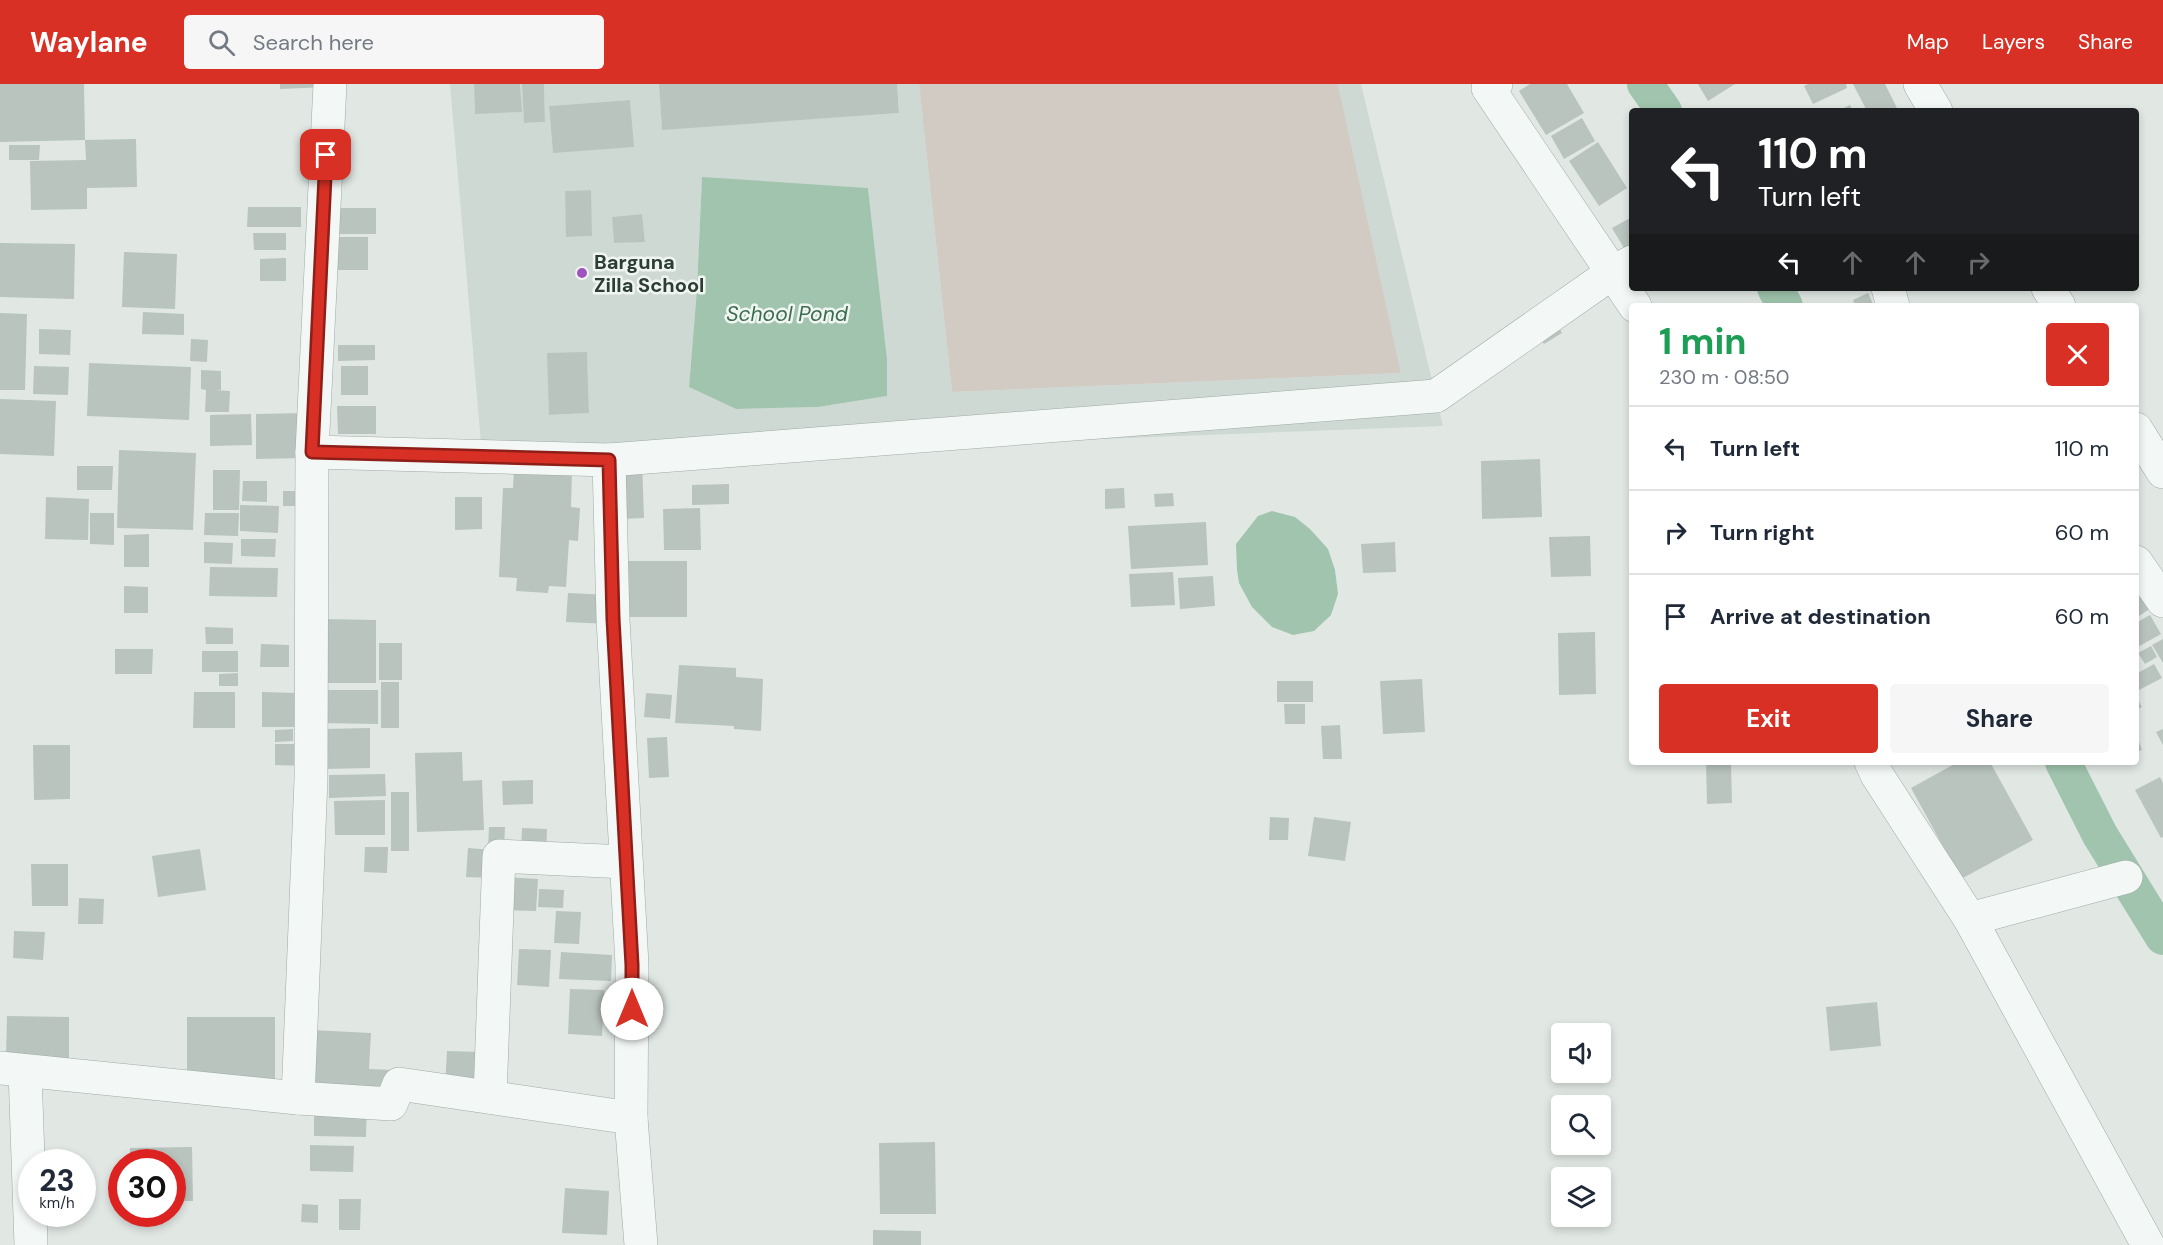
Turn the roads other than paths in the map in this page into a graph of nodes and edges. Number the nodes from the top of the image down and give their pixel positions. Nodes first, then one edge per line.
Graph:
1 (330, 84) edge
2 (1489, 85) edge
3 (1622, 268) edge
4 (1629, 288) edge
5 (2139, 434) edge
6 (312, 452) junction
7 (609, 460) junction
8 (2163, 472) edge
9 (2139, 566) edge
10 (2163, 601) edge
11 (1872, 765) edge
12 (626, 862) junction
13 (2126, 877) dead end
14 (1970, 919) junction
15 (13, 1069) edge
16 (490, 1097) junction
17 (298, 1098) junction
18 (632, 1118) junction
19 (31, 1245) edge
20 (641, 1245) edge
21 (2148, 1245) edge

1 - 6 street
2 - 3 street
3 - 4 street
3 - 7 street
5 - 8 street
6 - 7 street
6 - 17 street
7 - 12 street
9 - 10 street
11 - 14 street
12 - 16 street
12 - 18 street
13 - 14 street
14 - 21 street
15 - 17 street
15 - 19 street
16 - 17 street
16 - 18 street
18 - 20 street

